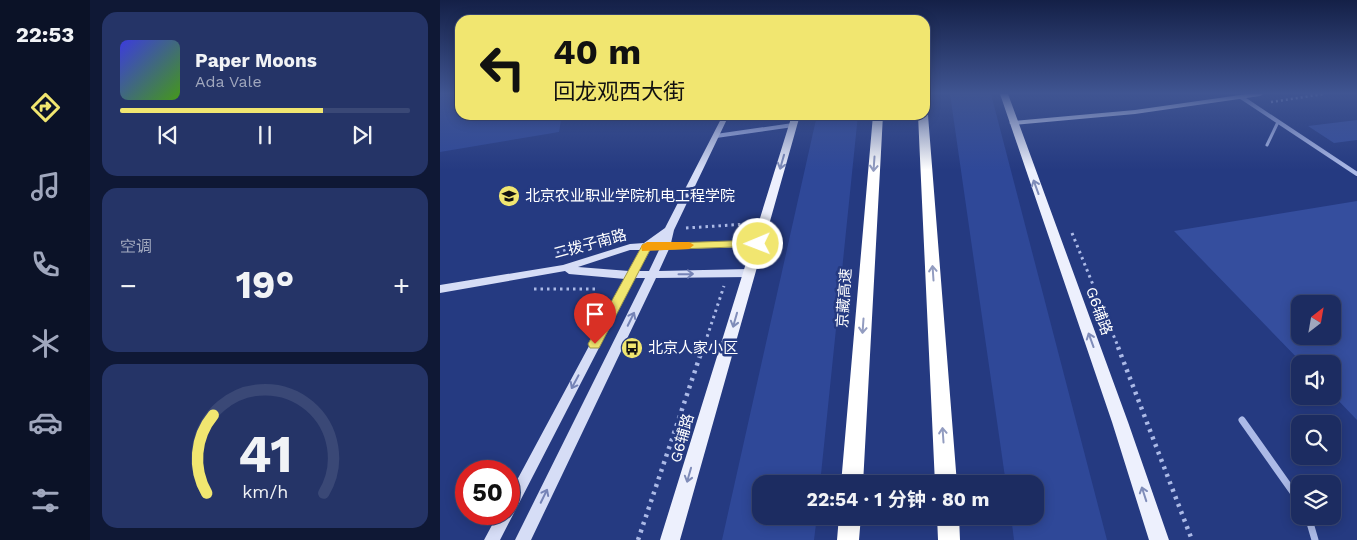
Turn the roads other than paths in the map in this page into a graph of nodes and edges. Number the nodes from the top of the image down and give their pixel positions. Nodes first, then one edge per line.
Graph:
1 (1013, 119) edge
2 (1056, 119) edge
3 (1274, 119) edge
4 (724, 120) edge
5 (794, 120) edge
6 (878, 120) edge
7 (923, 120) edge
8 (1278, 122) junction
9 (1014, 123) junction
10 (716, 136) junction
11 (1267, 145) dead end
12 (1357, 174) edge
13 (669, 230) junction
14 (758, 244) junction
15 (647, 246) junction
16 (666, 246) junction
17 (550, 270) junction
18 (749, 273) junction
19 (652, 274) junction
20 (632, 275) junction
21 (440, 289) edge
22 (1242, 420) dead end
23 (853, 475) edge
24 (945, 475) edge
25 (520, 487) edge
26 (1291, 489) edge
27 (500, 525) edge
28 (849, 525) edge
29 (948, 525) edge
30 (1311, 525) edge
31 (492, 540) edge
32 (523, 540) edge
33 (670, 540) edge
34 (848, 540) edge
35 (949, 540) edge
36 (1159, 540) edge
37 (1315, 540) edge

1 - 9 main road, G6辅路
2 - 9 street
3 - 8 street
4 - 10 street
5 - 10 street
5 -> 14 main road, G6辅路
6 -> 23 highway, 京藏高速
24 -> 7 highway
8 - 11 lane
8 - 12 street
36 -> 9 main road, G6辅路
10 - 13 street
13 - 15 street
13 - 16 street
14 - 16 street, 二拨子南路
14 - 18 main road, G6辅路
15 - 16 street, 二拨子南路
15 - 17 street, 二拨子南路
15 - 20 street
16 - 19 street
17 - 20 street, 二拨子南路
17 - 21 street, 二拨子南路
19 -> 18 street, 二拨子南路
18 -> 33 main road, G6辅路
19 - 20 street, 二拨子南路
32 -> 19 street
20 -> 25 street
22 - 26 street
27 - 31 street
28 - 34 highway
29 - 35 highway
30 - 37 street

